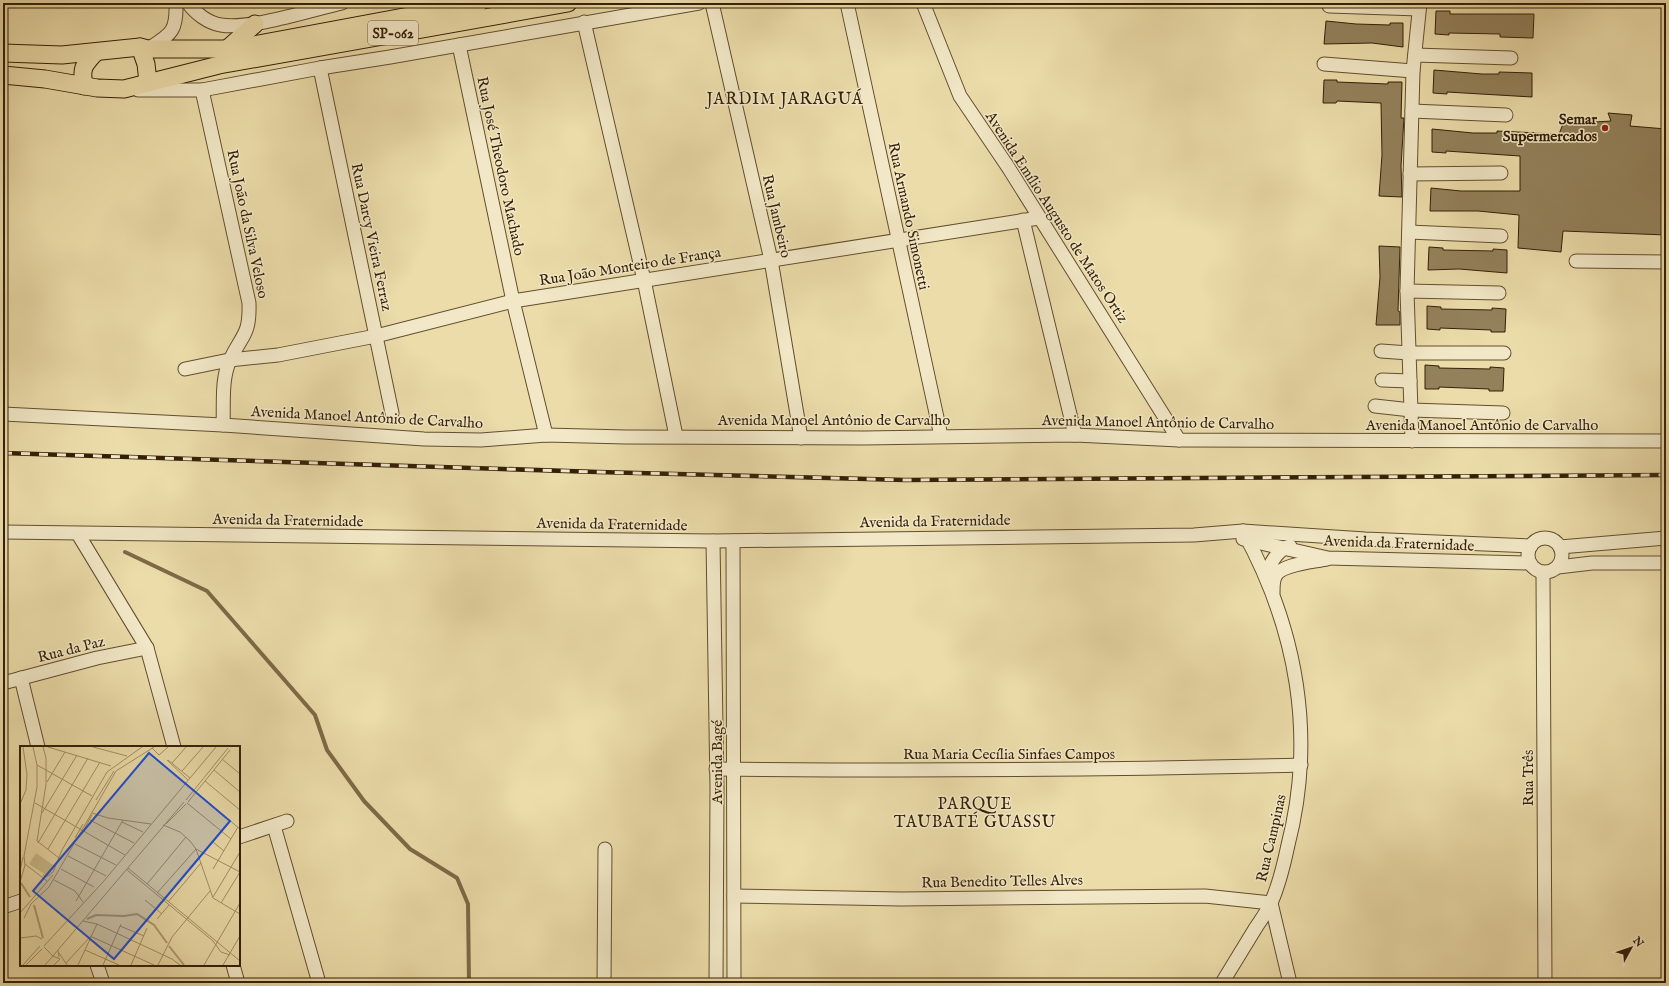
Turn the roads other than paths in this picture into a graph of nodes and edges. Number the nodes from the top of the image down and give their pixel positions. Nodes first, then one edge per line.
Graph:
1 (176, 3) edge
2 (188, 3) edge
3 (342, 3) edge
4 (479, 3) edge
5 (568, 3) edge
6 (699, 3) edge
7 (712, 3) edge
8 (847, 3) edge
9 (923, 3) edge
10 (1329, 6) dead end
11 (1419, 6) edge
12 (584, 22) junction
13 (255, 24) junction
14 (459, 44) junction
15 (144, 48) junction
16 (227, 49) junction
17 (3, 53) edge
18 (95, 53) junction
19 (1415, 55) junction
20 (1511, 58) dead end
21 (1324, 64) dead end
22 (320, 68) junction
23 (1413, 71) junction
24 (3, 75) edge
25 (148, 82) junction
26 (84, 86) junction
27 (124, 89) junction
28 (202, 90) junction
29 (1412, 112) junction
30 (1506, 115) dead end
31 (1501, 173) dead end
32 (1410, 174) junction
33 (1039, 218) junction
34 (1023, 220) junction
35 (1409, 232) junction
36 (1501, 236) dead end
37 (898, 240) junction
38 (771, 260) junction
39 (1576, 261) dead end
40 (1666, 262) edge
41 (644, 280) junction
42 (1407, 291) junction
43 (1499, 293) dead end
44 (513, 301) junction
45 (376, 336) junction
46 (1381, 351) dead end
47 (1409, 353) junction
48 (1504, 353) dead end
49 (230, 360) junction
50 (185, 369) dead end
51 (1382, 380) dead end
52 (1410, 381) junction
53 (1375, 406) dead end
54 (1411, 410) junction
55 (392, 413) dead end
56 (1503, 413) dead end
57 (3, 414) edge
58 (223, 425) junction
59 (546, 435) junction
60 (1074, 435) junction
61 (676, 436) junction
62 (941, 436) junction
63 (801, 438) junction
64 (1179, 440) junction
65 (1412, 441) junction
66 (1666, 441) edge
67 (3, 532) edge
68 (78, 534) junction
69 (1246, 536) junction
70 (1666, 538) edge
71 (1365, 539) junction
72 (713, 541) junction
73 (733, 541) junction
74 (1531, 546) junction
75 (1560, 547) junction
76 (1284, 548) junction
77 (1328, 558) junction
78 (1530, 563) junction
79 (1666, 563) edge
80 (1558, 567) junction
81 (1543, 573) junction
82 (1265, 576) junction
83 (1272, 594) junction
84 (147, 648) junction
85 (3, 676) edge
86 (21, 678) junction
87 (3, 684) edge
88 (38, 746) edge
89 (174, 746) edge
90 (1301, 765) junction
91 (716, 769) junction
92 (733, 769) junction
93 (287, 821) dead end
94 (274, 826) junction
95 (240, 836) edge
96 (605, 849) dead end
97 (734, 896) junction
98 (20, 901) edge
99 (1271, 903) junction
100 (3, 907) edge
101 (97, 966) edge
102 (233, 966) edge
103 (103, 983) edge
104 (238, 983) edge
105 (319, 983) edge
106 (604, 983) edge
107 (716, 983) edge
108 (734, 983) edge
109 (1222, 983) edge
110 (1290, 983) edge
111 (1545, 983) edge

1 - 15 street
2 - 13 street
3 - 13 street
4 - 16 main road, SP-062
5 - 25 main road, SP-062
6 - 12 street
7 - 38 street, Rua Jambeiro
8 - 37 street, Rua Armando Simonetti
9 - 33 street, Avenida Emílio Augusto de Matos Ortiz
10 - 11 street
11 - 19 street
12 - 14 street
12 - 41 street
13 - 16 main road
14 - 22 street
14 - 44 street, Rua José Theodoro Machado
15 - 16 main road, SP-062
15 - 18 main road, SP-062
15 - 25 main road
17 - 18 main road, SP-062
18 - 26 main road
19 - 20 street
19 - 23 street
21 - 23 street
22 - 28 street
22 - 45 street, Rua Darcy Vieira Ferraz
23 - 29 street
24 - 26 main road, SP-062
25 - 27 main road, SP-062
26 - 27 main road, SP-062
27 - 28 street
28 - 49 street, Rua João da Silva Veloso
29 - 30 street
29 - 32 street
31 - 32 street
32 - 35 street
33 - 34 street, Rua João Monteiro de França
33 - 64 street, Avenida Emílio Augusto de Matos Ortiz
34 - 37 street, Rua João Monteiro de França
34 - 60 street
35 - 36 street
35 - 42 street
37 - 38 street, Rua João Monteiro de França
37 - 62 street, Rua Armando Simonetti
38 - 41 street, Rua João Monteiro de França
38 - 63 street, Rua Jambeiro
39 - 40 street
41 - 44 street, Rua João Monteiro de França
41 - 61 street
42 - 43 street
42 - 47 street
44 - 45 street, Rua João Monteiro de França
44 - 59 street, Rua José Theodoro Machado
45 - 49 street, Rua João Monteiro de França
45 - 55 street, Rua Darcy Vieira Ferraz
46 - 47 street
47 - 48 street
47 - 52 street
49 - 50 street, Rua João Monteiro de França
49 - 58 street, Rua João da Silva Veloso
51 - 52 street
52 - 54 street
53 - 54 street
54 - 56 street
54 - 65 street
57 - 58 street, Avenida Manoel Antônio de Carvalho
58 - 59 street, Avenida Manoel Antônio de Carvalho
59 - 61 street, Avenida Manoel Antônio de Carvalho
60 - 62 street, Avenida Manoel Antônio de Carvalho
60 - 64 street, Avenida Manoel Antônio de Carvalho
61 - 63 street, Avenida Manoel Antônio de Carvalho
62 - 63 street, Avenida Manoel Antônio de Carvalho
64 - 65 street, Avenida Manoel Antônio de Carvalho
65 - 66 street, Avenida Manoel Antônio de Carvalho
67 - 68 street, Avenida da Fraternidade
68 - 72 street, Avenida da Fraternidade
68 - 84 street
69 - 71 street, Avenida da Fraternidade
69 - 73 street, Avenida da Fraternidade
69 - 76 street, Avenida da Fraternidade
69 - 82 street, Rua Campinas
70 - 75 street
71 - 74 street, Avenida da Fraternidade
71 - 76 street
72 - 73 street, Avenida da Fraternidade
72 - 91 street, Avenida Bagé
73 - 92 street, Avenida Bagé
74 - 75 street, Avenida da Fraternidade
74 - 78 street
75 - 80 street
76 - 77 street, Avenida da Fraternidade
76 - 82 street
77 - 78 street, Avenida da Fraternidade
77 - 83 street
78 - 81 street
79 - 80 street
80 - 81 street
81 - 111 street, Rua Três
82 - 83 street, Rua Campinas
83 - 90 street, Rua Campinas
84 - 86 street, Rua da Paz
84 - 89 street
85 - 86 street
86 - 87 street, Rua da Paz
86 - 88 street
90 - 92 street, Rua Maria Cecília Sinfaes Campos
90 - 99 street, Rua Campinas
91 - 92 street, Rua Maria Cecília Sinfaes Campos
91 - 107 street, Avenida Bagé
92 - 97 street, Avenida Bagé
93 - 94 street
94 - 95 street
94 - 105 street
96 - 106 street
97 - 99 street, Rua Benedito Telles Alves
97 - 108 street, Avenida Bagé
98 - 100 street
99 - 109 street, Rua Campinas
99 - 110 street
101 - 103 street
102 - 104 street

